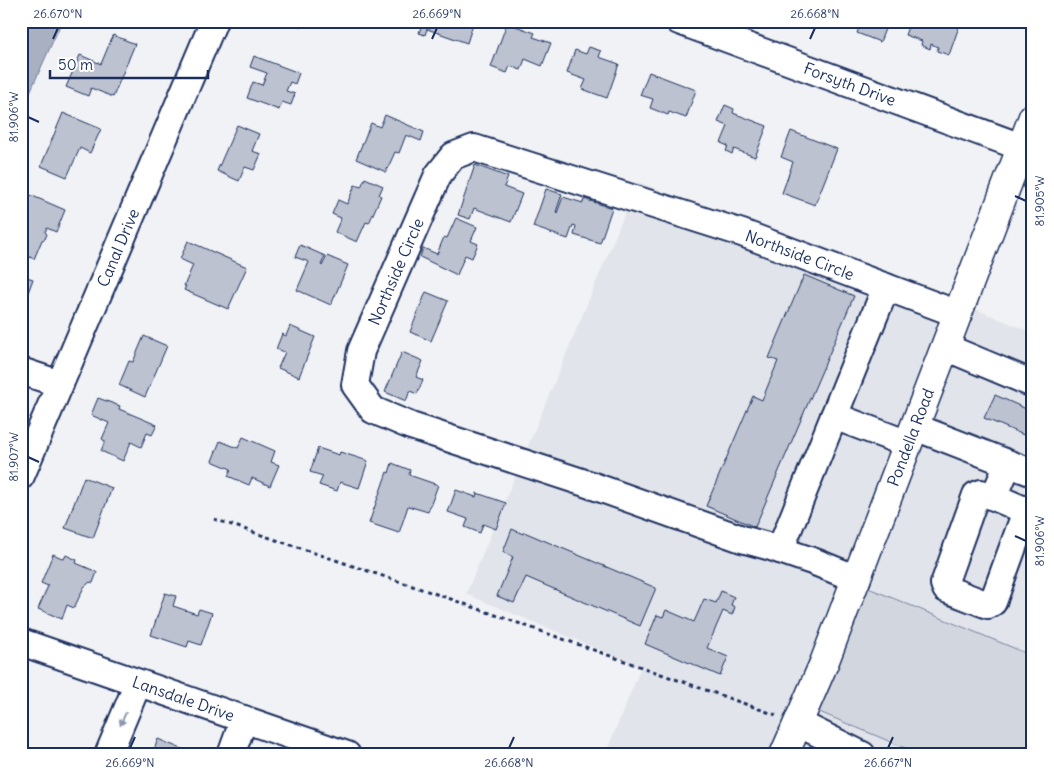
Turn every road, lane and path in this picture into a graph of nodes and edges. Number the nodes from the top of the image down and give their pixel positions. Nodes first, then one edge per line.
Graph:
1 (214, 21) edge
2 (679, 21) edge
3 (1033, 117) edge
4 (1021, 147) junction
5 (886, 287) junction
6 (958, 314) junction
7 (944, 347) junction
8 (21, 371) edge
9 (60, 384) junction
10 (1033, 384) edge
11 (834, 416) junction
12 (911, 435) junction
13 (1008, 464) junction
14 (1033, 473) edge
15 (21, 476) edge
16 (994, 496) dead end
17 (214, 519) dead end
18 (780, 550) junction
19 (856, 578) junction
20 (21, 642) edge
21 (138, 683) junction
22 (244, 719) junction
23 (798, 723) junction
24 (108, 755) edge
25 (231, 755) edge
26 (347, 755) edge
27 (784, 755) edge
28 (862, 755) edge

1 - 9 street, Canal Drive
2 - 4 street, Forsyth Drive
3 - 4 main road, Pondella Road
4 - 6 main road, Pondella Road
5 - 6 street, Northside Circle
5 - 11 street
5 - 18 street, Northside Circle
6 - 7 main road, Pondella Road
7 - 10 street
7 - 12 main road, Pondella Road
8 - 9 street
9 - 15 street, Canal Drive
11 - 12 street
11 - 18 street
12 - 13 street
12 - 19 main road, Pondella Road
13 - 14 street
13 - 16 street
17 - 23 path
18 - 19 street, Northside Circle
19 - 23 main road, Pondella Road
20 - 21 street, Lansdale Drive
21 - 22 street, Lansdale Drive
21 -> 24 street
22 - 25 street
22 - 26 street, Lansdale Drive
23 - 27 main road, Pondella Road
23 - 28 street

